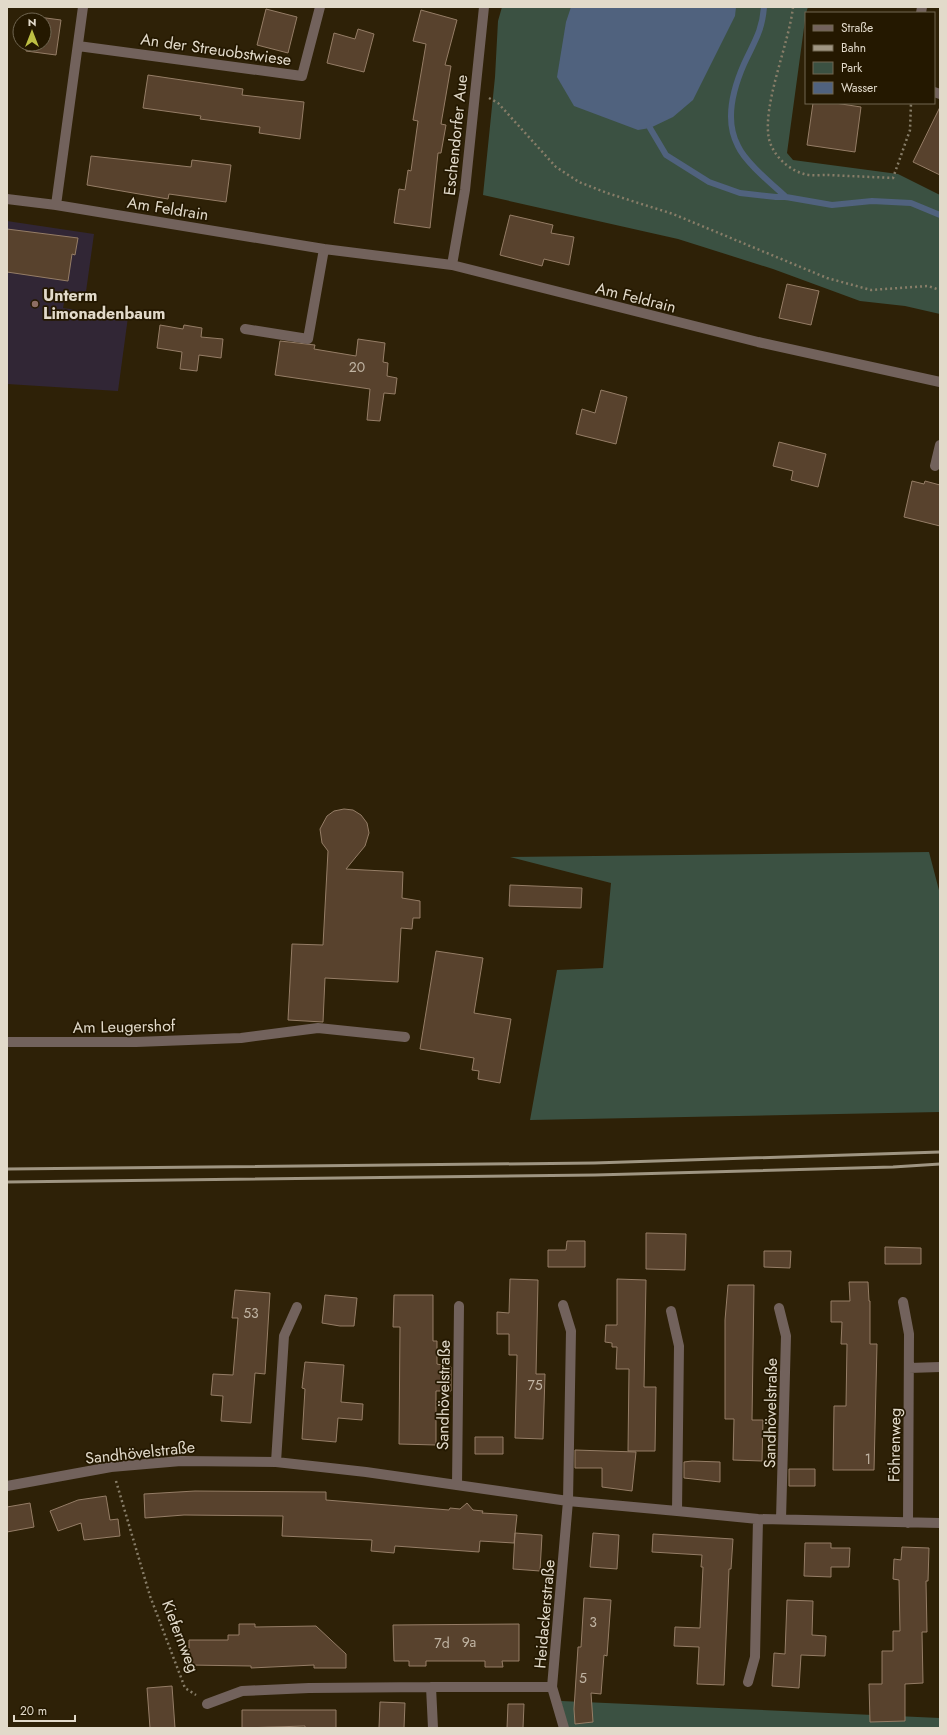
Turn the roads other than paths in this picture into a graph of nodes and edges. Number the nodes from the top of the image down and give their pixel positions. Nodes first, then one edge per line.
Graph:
1 (83, 7) edge
2 (320, 7) edge
3 (484, 7) edge
4 (78, 46) junction
5 (7, 199) edge
6 (56, 205) junction
7 (324, 249) junction
8 (452, 265) junction
9 (245, 329) dead end
10 (940, 382) edge
11 (940, 445) edge
12 (935, 466) dead end
13 (406, 1037) dead end
14 (7, 1042) edge
15 (903, 1302) dead end
16 (563, 1305) dead end
17 (459, 1306) dead end
18 (297, 1307) dead end
19 (779, 1308) dead end
20 (672, 1311) dead end
21 (940, 1367) edge
22 (909, 1368) junction
23 (276, 1462) junction
24 (457, 1485) junction
25 (7, 1486) edge
26 (568, 1501) junction
27 (677, 1511) junction
28 (758, 1519) junction
29 (781, 1519) junction
30 (908, 1522) junction
31 (940, 1523) edge
32 (748, 1682) dead end
33 (431, 1687) junction
34 (552, 1687) junction
35 (207, 1704) road end
36 (433, 1728) edge
37 (564, 1728) edge

1 - 4 street
2 - 4 street, An der Streuobstwiese
3 - 8 street, Eschendorfer Aue
4 - 6 street
5 - 6 street, Am Feldrain
6 - 7 street, Am Feldrain
7 - 8 street, Am Feldrain
7 - 9 street
8 - 10 street, Am Feldrain
11 - 12 street
13 - 14 street, Am Leugershof
15 - 22 street, Föhrenweg
16 - 26 street
17 - 24 street, Sandhövelstraße
18 - 23 street
19 - 29 street, Sandhövelstraße
20 - 27 street
21 - 22 street
22 - 30 street, Föhrenweg
23 - 24 street, Sandhövelstraße
23 - 25 street, Sandhövelstraße
24 - 26 street, Sandhövelstraße
26 - 27 street, Sandhövelstraße
26 - 34 street, Heidackerstraße
27 - 28 street, Sandhövelstraße
28 - 29 street, Sandhövelstraße
28 - 32 street
29 - 30 street, Sandhövelstraße
30 - 31 street, Sandhövelstraße
33 - 34 street
33 - 35 street
33 - 36 street
34 - 37 street, Heidackerstraße

